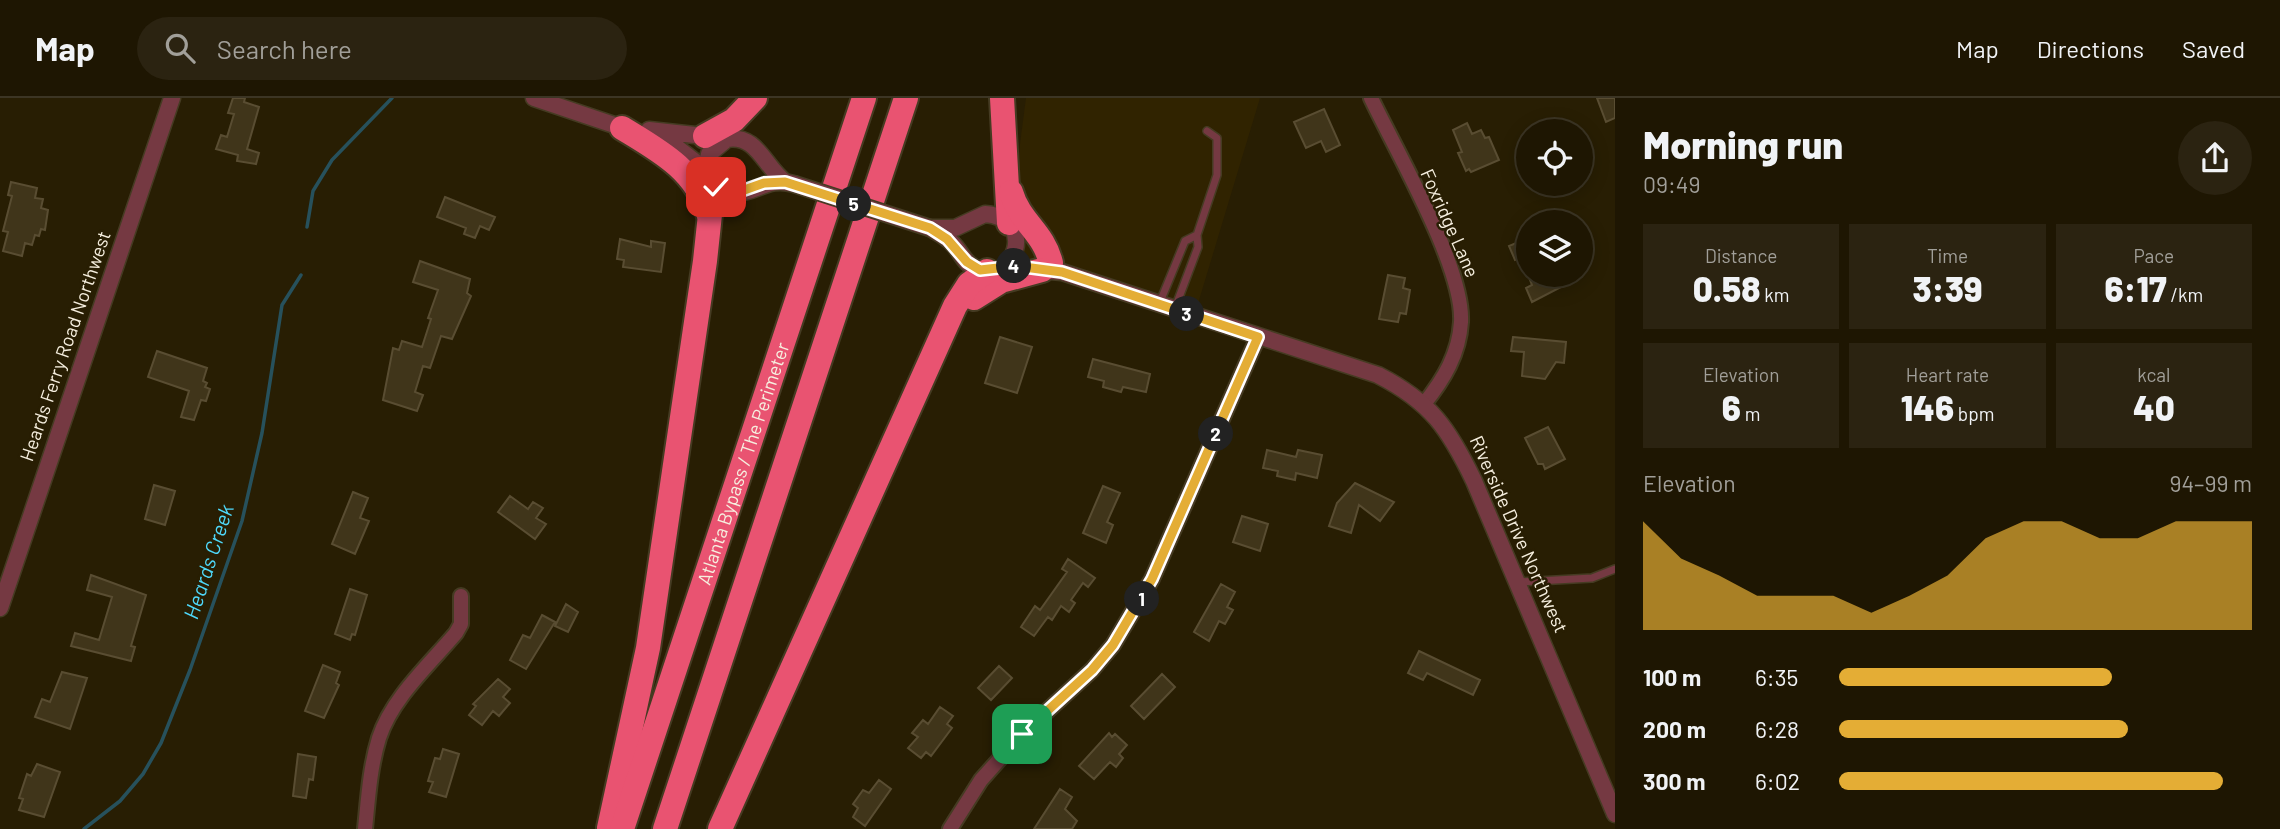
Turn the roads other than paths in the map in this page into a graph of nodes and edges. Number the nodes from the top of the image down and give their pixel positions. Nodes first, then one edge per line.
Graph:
1 (172, 98) edge
2 (534, 98) edge
3 (755, 98) edge
4 (764, 98) edge
5 (864, 98) edge
6 (906, 98) edge
7 (1002, 98) edge
8 (1371, 98) edge
9 (572, 104) edge
10 (622, 128) junction
11 (1207, 131) dead end
12 (721, 137) junction
13 (1006, 174) junction
14 (709, 175) junction
15 (789, 183) junction
16 (710, 218) junction
17 (930, 228) junction
18 (1013, 231) junction
19 (1197, 234) junction
20 (1052, 268) junction
21 (996, 269) junction
22 (1166, 307) junction
23 (944, 329) junction
24 (1258, 337) junction
25 (1424, 404) junction
26 (1615, 569) edge
27 (1519, 582) junction
28 (461, 596) dead end
29 (0, 608) edge
30 (1615, 814) edge
31 (365, 829) edge
32 (608, 829) edge
33 (622, 829) edge
34 (665, 829) edge
35 (720, 829) edge
36 (950, 829) edge

1 - 29 street, Heards Ferry Road Northwest
2 - 9 street
3 - 12 highway
4 - 12 highway
5 - 33 highway, Atlanta Bypass / The Perimeter
6 - 34 highway, Atlanta Bypass / The Perimeter
7 - 13 highway
8 - 25 street, Foxridge Lane
9 - 10 street
10 - 12 street
10 - 14 street
10 - 16 highway
11 - 19 lane
12 - 14 street
12 - 15 street
13 - 18 highway
13 - 20 highway
14 - 15 street
14 - 16 highway
15 - 17 street, bridge
16 - 32 highway
17 - 18 street
17 - 21 street
18 - 20 street, Riverside Drive Northwest
18 - 21 street
19 - 22 lane
19 - 22 lane
20 - 21 street, Riverside Drive Northwest
20 - 22 street, Riverside Drive Northwest
20 - 23 highway
21 - 23 highway
22 - 24 street, Riverside Drive Northwest
23 - 35 highway
24 - 25 street, Riverside Drive Northwest
24 - 36 street
25 - 27 street, Riverside Drive Northwest
26 - 27 lane
27 - 30 street, Riverside Drive Northwest
28 - 31 street

